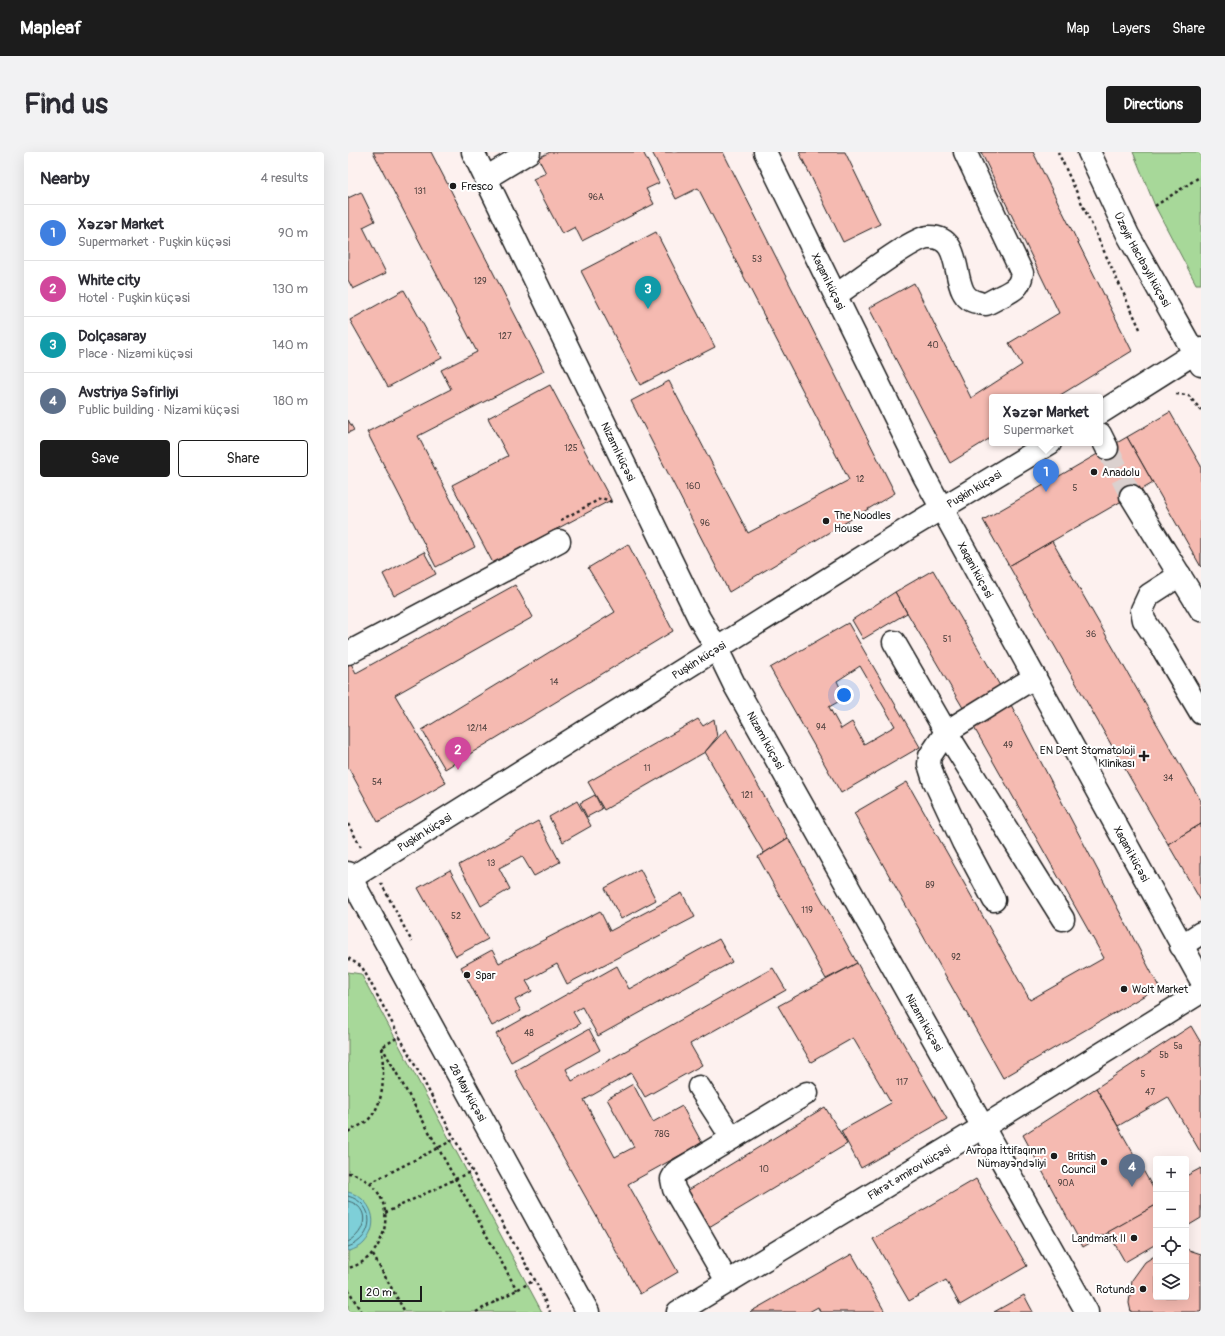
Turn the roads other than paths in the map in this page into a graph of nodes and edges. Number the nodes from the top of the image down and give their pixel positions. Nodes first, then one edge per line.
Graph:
1 (473, 152) edge
2 (528, 152) edge
3 (765, 152) edge
4 (965, 152) edge
5 (1094, 154) edge
6 (486, 178) junction
7 (836, 295) junction
8 (1199, 356) edge
9 (1103, 411) edge
10 (1045, 446) edge
11 (1131, 496) tunnel mouth
12 (941, 509) junction
13 (559, 541) road end
14 (1180, 576) junction
15 (1201, 610) edge
16 (894, 642) dead end
17 (717, 649) junction
18 (348, 653) edge
19 (1035, 677) junction
20 (1201, 713) edge
21 (946, 732) junction
22 (349, 877) edge
23 (994, 900) dead end
24 (1063, 919) dead end
25 (1201, 934) edge
26 (1181, 946) junction
27 (1201, 980) edge
28 (1201, 992) edge
29 (699, 1087) dead end
30 (807, 1093) dead end
31 (983, 1126) junction
32 (732, 1138) junction
33 (727, 1281) junction
34 (588, 1312) edge
35 (678, 1312) edge
36 (1087, 1312) edge

1 - 6 main road, Nizami küçəsi
2 - 6 main road
3 - 7 main road, Xaqani küçəsi
4 - 7 main road
5 - 8 main road, Üzeyir Hacıbəyli küçəsi
6 - 17 main road, Nizami küçəsi
7 - 12 main road, Xaqani küçəsi
8 - 9 main road
10 - 12 main road, Puşkin küçəsi
11 - 14 main road
12 - 17 main road, Puşkin küçəsi
12 - 19 main road, Xaqani küçəsi
13 - 18 main road
14 - 15 main road
14 - 20 main road
16 - 21 main road
17 - 22 main road, Puşkin küçəsi
17 - 31 main road, Nizami küçəsi
19 - 21 main road
19 - 26 main road, Xaqani küçəsi
21 - 23 main road
21 - 24 main road
22 - 34 main road, 28 May küçəsi
25 - 26 main road
26 - 27 main road, Xaqani küçəsi
28 - 31 main road, Fikrət Əmirov küçəsi
29 - 32 main road
30 - 32 main road
31 - 33 main road, Fikrət Əmirov küçəsi
31 - 36 main road, Nizami küçəsi
32 - 33 main road
33 - 35 main road, Fikrət Əmirov küçəsi

